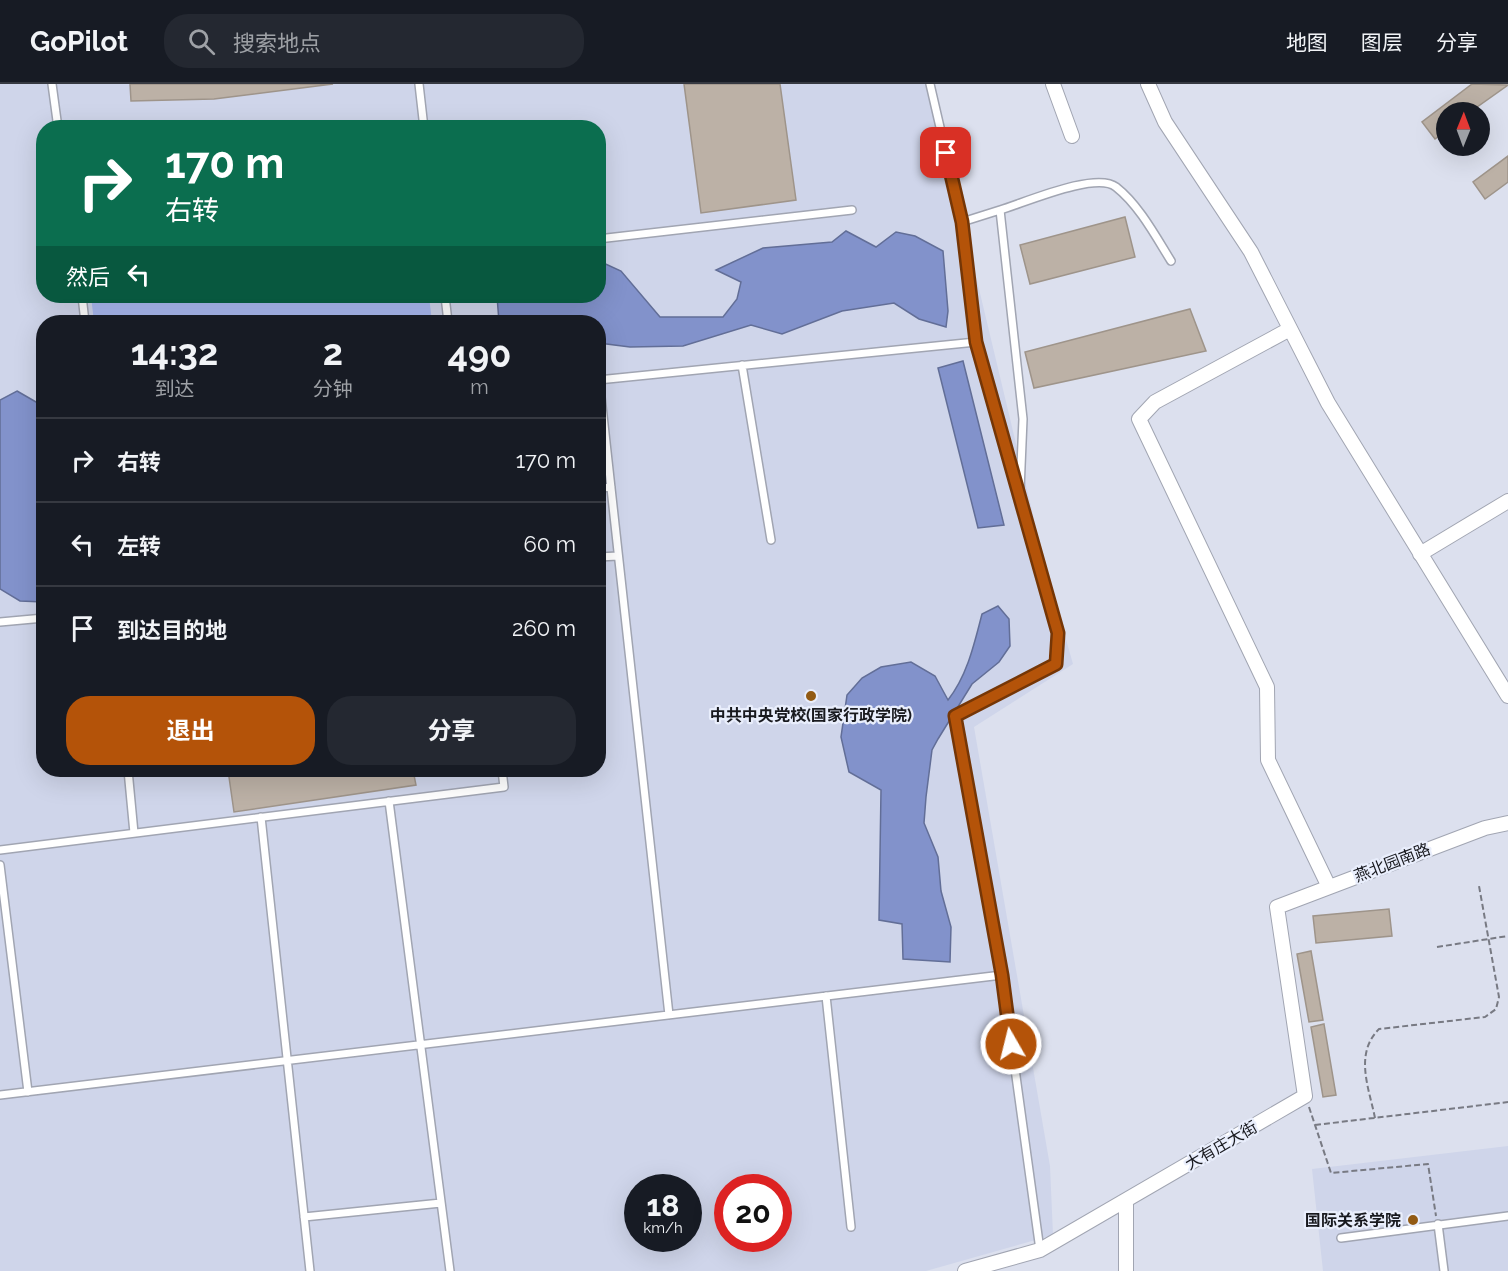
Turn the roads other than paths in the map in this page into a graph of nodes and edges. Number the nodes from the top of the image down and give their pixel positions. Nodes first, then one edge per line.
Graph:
1 (52, 84) edge
2 (419, 84) edge
3 (930, 84) edge
4 (1053, 84) edge
5 (1148, 84) edge
6 (57, 120) edge
7 (423, 120) edge
8 (1072, 136) dead end
9 (852, 210) dead end
10 (1000, 210) junction
11 (962, 222) junction
12 (606, 238) edge
13 (1171, 261) dead end
14 (1290, 329) junction
15 (976, 342) junction
16 (742, 365) junction
17 (606, 379) edge
18 (606, 442) edge
19 (606, 487) edge
20 (611, 487) junction
21 (1019, 496) junction
22 (1508, 501) edge
23 (771, 540) dead end
24 (1420, 554) junction
25 (618, 556) junction
26 (606, 557) edge
27 (36, 619) edge
28 (0, 622) edge
29 (1508, 696) edge
30 (129, 777) edge
31 (503, 777) edge
32 (389, 801) junction
33 (261, 817) junction
34 (1508, 823) edge
35 (134, 833) junction
36 (0, 850) edge
37 (0, 865) edge
38 (1329, 886) junction
39 (1002, 975) junction
40 (826, 996) junction
41 (669, 1015) junction
42 (420, 1044) junction
43 (287, 1060) junction
44 (28, 1092) junction
45 (0, 1095) edge
46 (1305, 1096) joint
47 (1126, 1200) junction
48 (441, 1203) junction
49 (1508, 1216) edge
50 (304, 1217) junction
51 (1438, 1224) junction
52 (850, 1227) dead end
53 (1341, 1238) dead end
54 (1040, 1250) junction
55 (310, 1271) edge
56 (450, 1271) edge
57 (966, 1271) edge
58 (1126, 1271) edge
59 (1444, 1271) edge

1 - 6 lane
2 - 7 lane
3 - 11 lane
4 - 8 street
5 - 14 street
9 - 12 lane
10 - 11 lane
10 - 13 lane
10 - 21 lane
11 - 15 lane
14 - 24 street
14 - 38 street
15 - 16 lane
15 - 21 lane
16 - 17 lane
16 - 23 lane
18 - 20 lane
19 - 20 lane
20 - 25 lane
21 - 39 lane
22 - 24 street
24 - 29 street
25 - 26 lane
25 - 41 lane
27 - 28 lane
30 - 35 lane
31 - 32 lane
32 - 33 lane
32 - 42 lane
33 - 35 lane
33 - 43 lane
34 - 38 street, 燕北园南路
35 - 36 lane
37 - 44 lane
38 - 46 street, 燕北园南路
39 - 40 lane
39 - 54 lane
40 - 41 lane
40 - 52 lane
41 - 42 lane
42 - 43 lane
42 - 48 lane
43 - 44 lane
43 - 50 lane
44 - 45 lane
46 - 47 street, 大有庄大街
47 - 54 street, 大有庄大街
47 - 58 street
48 - 50 lane
48 - 56 lane
49 - 51 lane
50 - 55 lane
51 - 53 lane
51 - 59 lane
54 - 57 street, 大有庄大街

